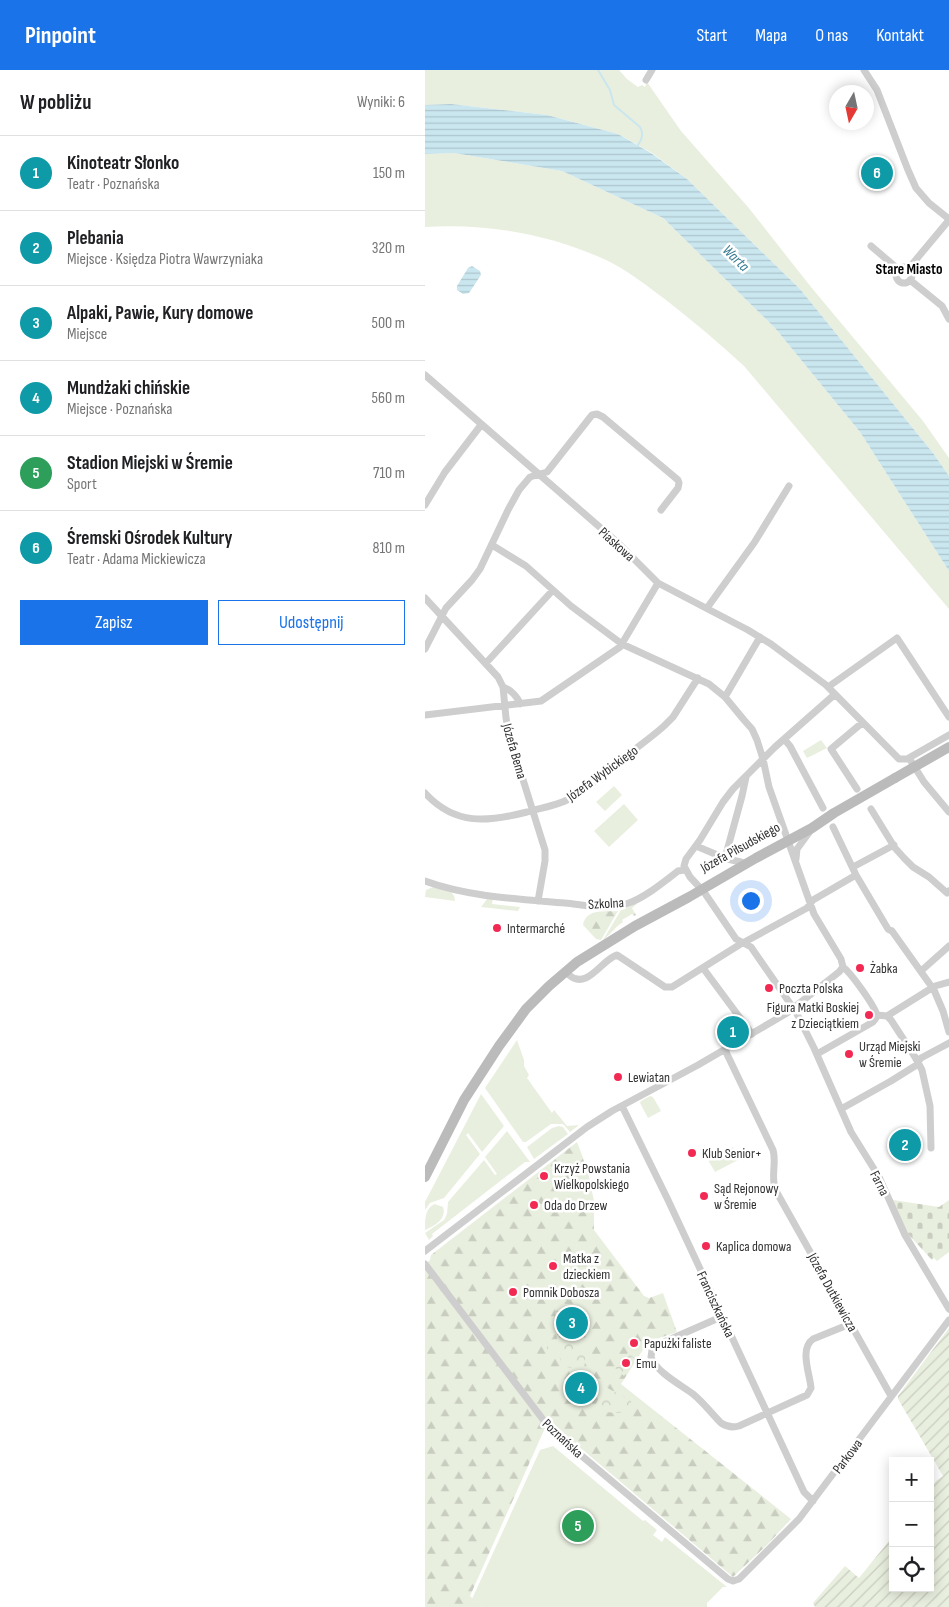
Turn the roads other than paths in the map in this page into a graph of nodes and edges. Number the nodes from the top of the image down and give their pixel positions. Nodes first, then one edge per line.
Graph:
1 (652, 70) edge
2 (864, 70) edge
3 (646, 80) dead end
4 (949, 220) edge
5 (871, 246) dead end
6 (898, 268) junction
7 (909, 268) junction
8 (910, 280) junction
9 (949, 319) edge
10 (425, 375) edge
11 (481, 425) junction
12 (539, 475) junction
13 (789, 486) dead end
14 (425, 505) edge
15 (661, 510) dead end
16 (492, 545) junction
17 (658, 583) junction
18 (553, 590) junction
19 (425, 598) edge
20 (707, 608) junction
21 (443, 616) junction
22 (760, 637) junction
23 (622, 644) junction
24 (425, 650) edge
25 (486, 663) junction
26 (698, 678) junction
27 (503, 687) junction
28 (827, 687) junction
29 (834, 694) junction
30 (725, 697) junction
31 (520, 704) junction
32 (505, 706) junction
33 (425, 715) edge
34 (949, 717) edge
35 (863, 724) junction
36 (949, 735) edge
37 (784, 739) junction
38 (949, 747) edge
39 (909, 758) junction
40 (763, 759) junction
41 (746, 777) junction
42 (857, 789) dead end
43 (425, 793) edge
44 (823, 808) dead end
45 (871, 809) dead end
46 (533, 810) junction
47 (949, 812) edge
48 (834, 813) junction
49 (833, 827) dead end
50 (812, 828) junction
51 (788, 839) junction
52 (696, 846) junction
53 (894, 846) junction
54 (725, 858) junction
55 (796, 859) junction
56 (741, 862) junction
57 (853, 868) junction
58 (685, 870) junction
59 (856, 875) junction
60 (425, 881) edge
61 (701, 888) junction
62 (948, 892) edge
63 (538, 901) junction
64 (811, 903) junction
65 (743, 943) junction
66 (604, 945) junction
67 (949, 946) edge
68 (843, 967) junction
69 (703, 968) junction
70 (921, 972) junction
71 (569, 975) junction
72 (949, 982) edge
73 (933, 988) junction
74 (793, 1008) junction
75 (877, 1014) junction
76 (887, 1016) junction
77 (949, 1032) edge
78 (752, 1034) junction
79 (949, 1043) edge
80 (499, 1046) junction
81 (725, 1050) junction
82 (817, 1054) junction
83 (918, 1062) junction
84 (622, 1106) junction
85 (841, 1110) junction
86 (931, 1148) dead end
87 (425, 1177) edge
88 (425, 1251) edge
89 (425, 1264) edge
90 (949, 1309) edge
91 (721, 1317) junction
92 (949, 1320) edge
93 (850, 1324) junction
94 (891, 1396) junction
95 (767, 1413) junction
96 (813, 1501) junction
97 (733, 1581) joint

1 - 3 street
2 - 4 street
4 - 7 street
5 - 6 street
6 - 7 street
6 - 8 street
7 - 8 street
8 - 9 street
10 - 11 street, Piaskowa
11 - 12 street, Piaskowa
11 - 14 street
12 - 15 street
12 - 16 street
12 - 17 street, Piaskowa
13 - 20 street
16 - 18 street
16 - 21 street
17 - 20 street, Piaskowa
17 - 23 street
18 - 23 street
18 - 25 street
19 - 21 street, Józefa Bema
20 - 22 street, Piaskowa
21 - 24 street
21 - 25 street, Józefa Bema
22 - 28 street, Piaskowa
22 - 30 street
23 - 26 street
23 - 31 street
25 - 27 street, Józefa Bema
26 - 30 street
26 - 46 street, Józefa Wybickiego
27 - 31 street
27 - 32 street, Józefa Bema
28 - 29 street, Piaskowa
28 - 34 street
29 - 35 street, Piaskowa
29 - 37 street
30 - 40 street
31 - 32 street
32 - 33 street
32 - 46 street, Józefa Bema
35 - 39 street, Piaskowa
35 - 42 street
36 - 39 street
37 - 40 street
37 - 44 street
38 - 48 street, Józefa Piłsudskiego, bridge
39 - 47 street
40 - 41 street
40 - 51 street
41 - 52 street
41 - 54 street
43 - 46 street, Józefa Wybickiego
45 - 53 street
46 - 63 street, Józefa Bema
48 - 50 street, Józefa Piłsudskiego
48 - 51 street, Józefa Piłsudskiego
49 - 57 street
50 - 51 street, Józefa Piłsudskiego
50 - 55 street
51 - 55 street
51 - 56 street, Józefa Piłsudskiego
51 - 61 street, Józefa Piłsudskiego
52 - 54 street
52 - 58 street
53 - 57 street
53 - 62 street
54 - 56 street
55 - 64 street
56 - 61 street, Józefa Piłsudskiego
57 - 59 street
58 - 61 street
58 - 63 street, Szkolna
59 - 64 street
59 - 70 street
60 - 63 street, Szkolna
61 - 65 street
61 - 66 street, Józefa Piłsudskiego
64 - 65 street
64 - 68 street
65 - 69 street
65 - 74 street, Farna
66 - 71 street, Józefa Piłsudskiego
66 - 80 street, Józefa Piłsudskiego
67 - 70 street
68 - 74 street
68 - 75 street
69 - 71 street
69 - 78 street
70 - 73 street
71 - 80 street, Józefa Piłsudskiego
72 - 73 street
73 - 76 street
73 - 77 street
74 - 78 street
74 - 82 street, Farna
75 - 76 street
75 - 82 street
76 - 83 street
78 - 81 street
79 - 83 street
80 - 87 street, Józefa Piłsudskiego
81 - 84 street
81 - 93 street, Józefa Dutkiewicza
82 - 85 street, Farna
83 - 85 street
83 - 86 street
84 - 88 street
84 - 91 street, Franciszkańska
85 - 90 street, Farna
89 - 97 street, Poznańska
91 - 95 street, Franciszkańska
91 - 95 street
92 - 94 street, Parkowa
93 - 94 street, Józefa Dutkiewicza
93 - 95 street
94 - 96 street, Parkowa
95 - 96 street, Franciszkańska
96 - 97 street, Parkowa

